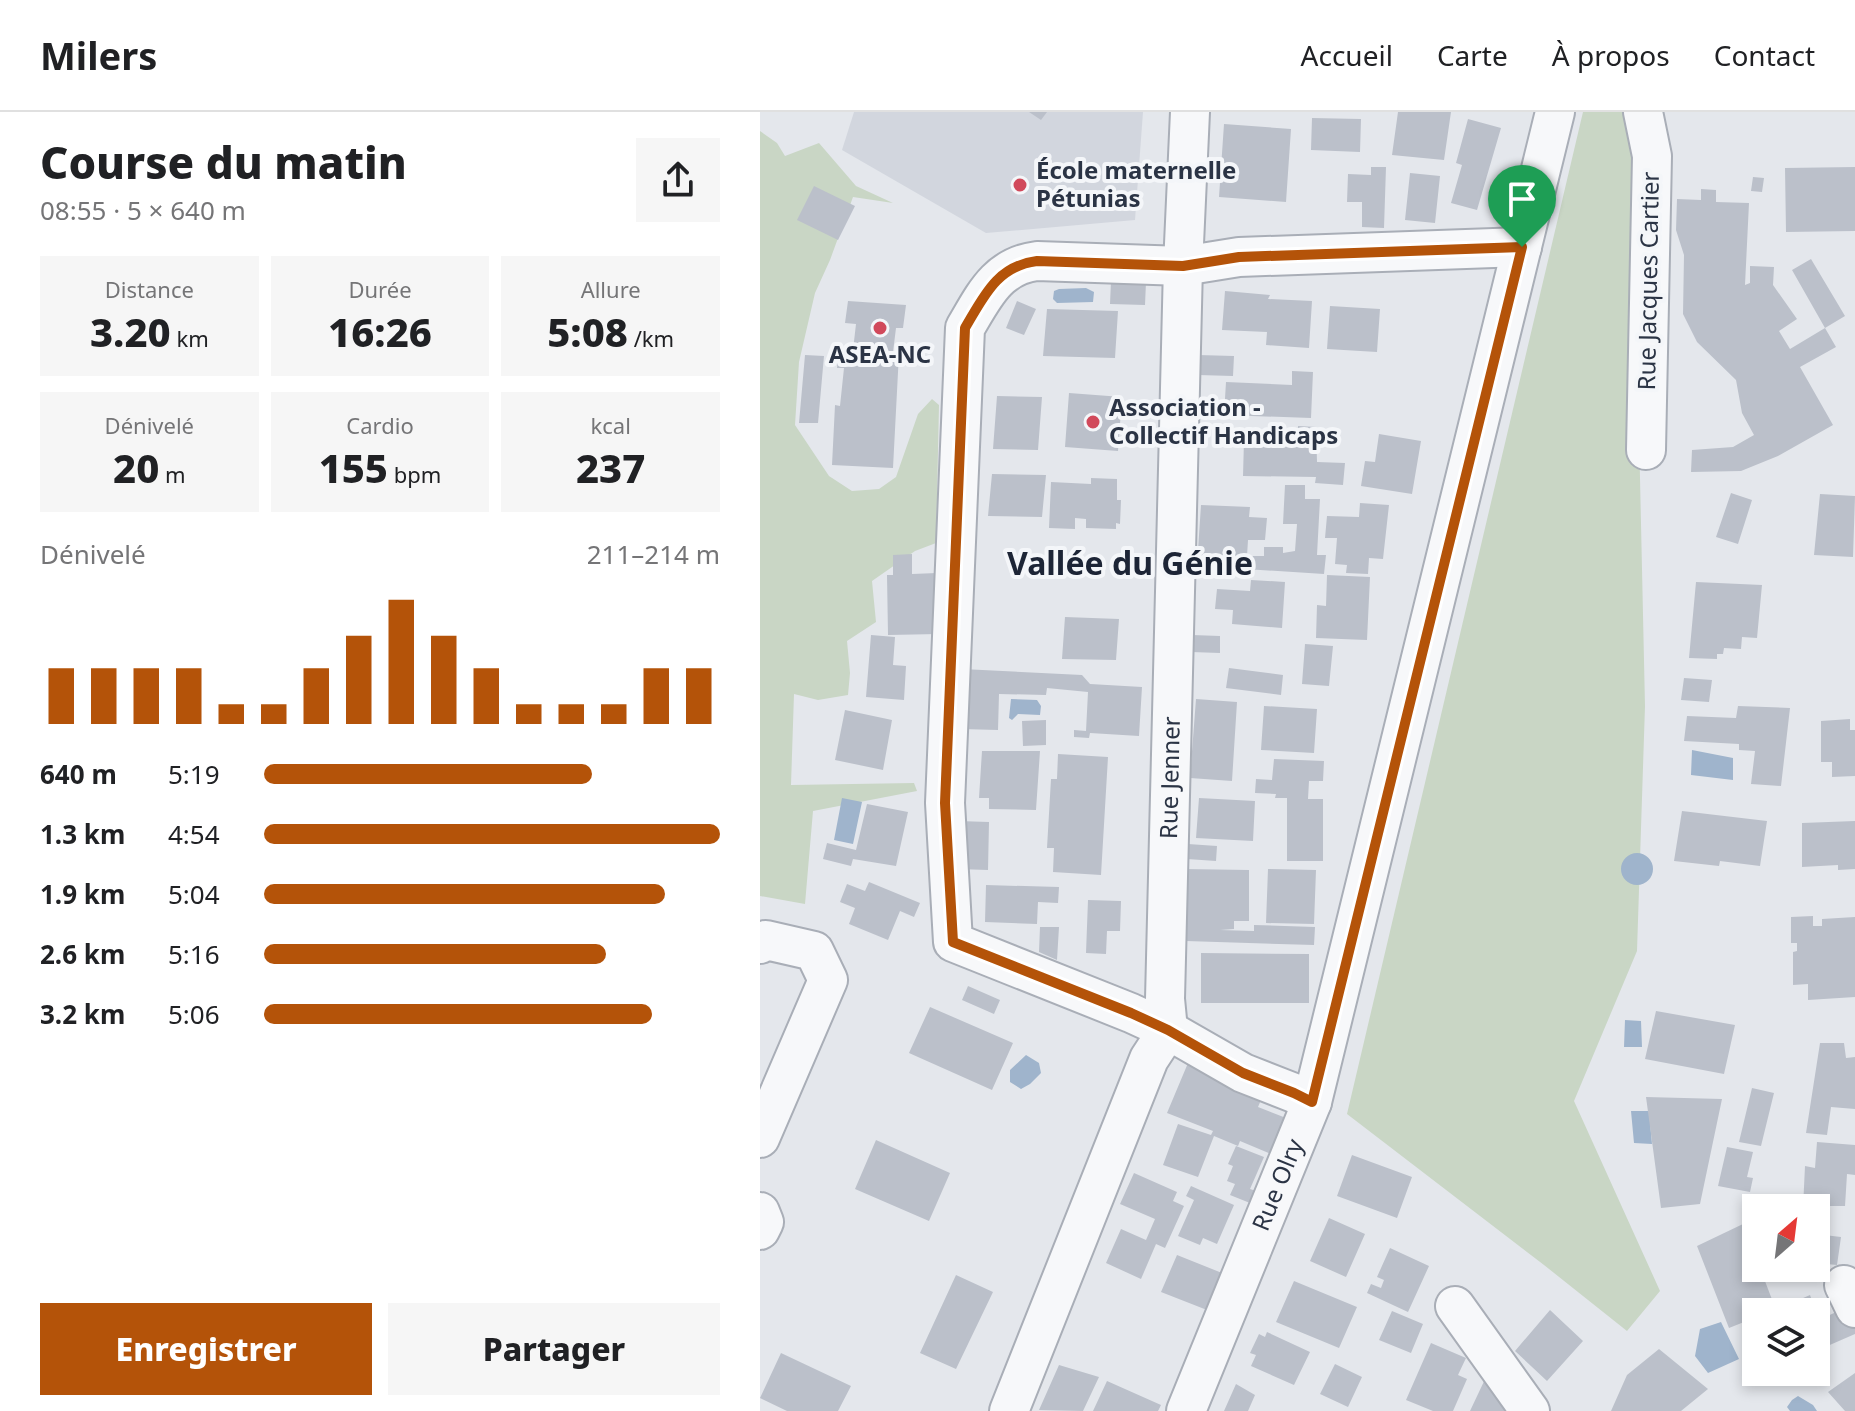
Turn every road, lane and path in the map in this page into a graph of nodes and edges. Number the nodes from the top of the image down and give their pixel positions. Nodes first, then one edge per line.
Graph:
1 (1190, 112) edge
2 (1555, 112) edge
3 (1643, 112) edge
4 (1522, 247) junction
5 (1183, 266) junction
6 (1646, 450) dead end
7 (760, 944) edge
8 (1168, 1030) junction
9 (1312, 1102) junction
10 (760, 1138) edge
11 (760, 1212) edge
12 (760, 1230) edge
13 (1455, 1306) dead end
14 (1009, 1411) edge
15 (1186, 1411) edge
16 (1530, 1411) edge

1 - 5 street, Rue Jenner
2 - 4 street, Rue Olry
3 - 6 street, Rue Jacques Cartier
4 - 5 street
4 - 9 street, Rue Olry
5 - 8 street, Rue Jenner
5 - 8 street
7 - 10 street
8 - 9 street
8 - 14 street
9 - 15 street, Rue Olry
11 - 12 street
13 - 16 street

